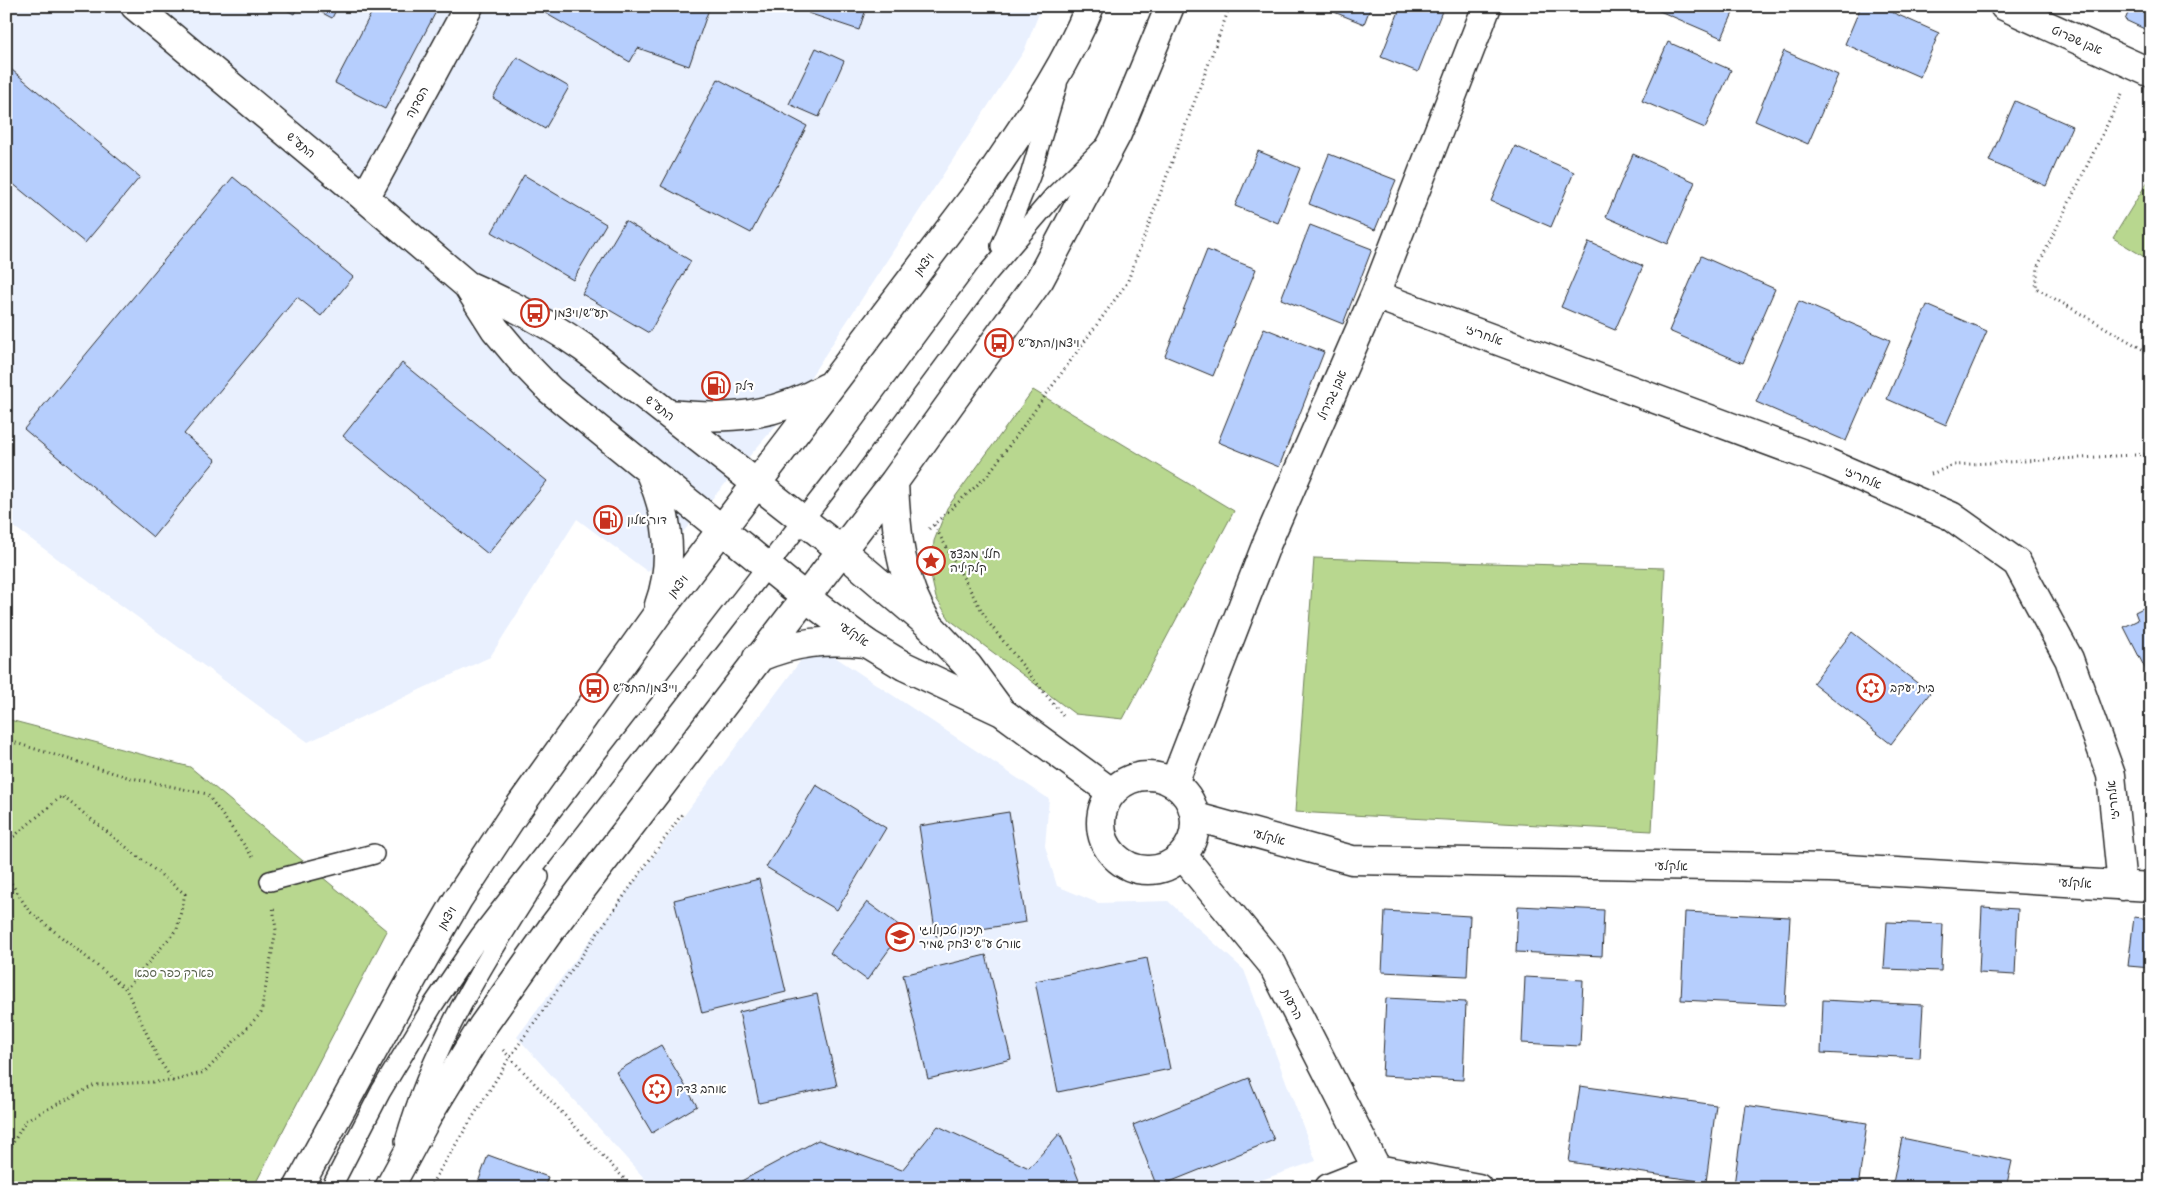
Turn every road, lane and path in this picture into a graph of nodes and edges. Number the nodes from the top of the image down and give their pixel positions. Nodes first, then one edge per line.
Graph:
1 (135, 6) edge
2 (469, 6) edge
3 (1090, 6) edge
4 (1170, 6) edge
5 (1487, 6) edge
6 (2004, 6) edge
7 (1064, 62) junction
8 (2143, 70) edge
9 (1117, 134) junction
10 (365, 198) junction
11 (988, 274) junction
12 (467, 285) junction
13 (1375, 295) junction
14 (2151, 354) edge
15 (835, 382) junction
16 (669, 414) junction
17 (2151, 454) edge
18 (650, 473) junction
19 (894, 482) junction
20 (757, 484) junction
21 (1889, 489) junction
22 (804, 520) junction
23 (934, 525) dead end
24 (721, 530) junction
25 (841, 550) junction
26 (767, 567) junction
27 (805, 597) junction
28 (656, 616) junction
29 (929, 625) junction
30 (866, 643) junction
31 (757, 658) junction
32 (1002, 712) junction
33 (1067, 720) dead end
34 (6, 740) edge
35 (603, 777) junction
36 (1174, 782) junction
37 (1111, 792) junction
38 (1196, 817) junction
39 (6, 843) edge
40 (374, 854) dead end
41 (1183, 856) junction
42 (6, 875) edge
43 (270, 881) junction
44 (2122, 886) junction
45 (2151, 888) edge
46 (126, 989) junction
47 (482, 1027) junction
48 (172, 1081) junction
49 (6, 1155) edge
50 (1377, 1168) junction
51 (6, 1175) edge
52 (391, 1182) edge
53 (21, 1188) edge
54 (298, 1188) edge
55 (331, 1188) edge
56 (633, 1188) edge
57 (1329, 1188) edge
58 (1478, 1188) edge

1 - 10 street, התע"ש
2 - 10 street, הסדנה
3 - 7 street, ויצמן
4 - 9 street
5 - 13 street, אבן גבירול
6 - 8 street, אבן שפרוט
7 - 11 lane
7 - 15 street, ויצמן
8 - 14 path
9 - 11 lane
9 - 19 street
10 - 12 street, התע"ש
11 - 22 lane
12 - 16 street, התע"ש
12 - 18 street, התע"ש
13 - 21 street, אלחריזי
13 - 36 street, אבן גבירול
15 - 16 street
15 - 20 street, ויצמן
16 - 20 street, התע"ש
17 - 21 path
18 - 24 street, התע"ש
18 - 28 street
19 - 25 street
19 - 29 street
20 - 22 street, התע"ש
20 - 24 street, ויצמן
21 - 44 street, אלחריזי
22 - 25 street, התע"ש
22 - 26 lane
23 - 33 path
24 - 26 street, אלקלעי
24 - 28 street, ויצמן
25 - 27 street
25 - 29 street, אלקלעי
26 - 27 street, אלקלעי
26 - 35 lane
27 - 30 street, אלקלעי
27 - 31 street
28 - 54 street, ויצמן
29 - 32 street, אלקלעי
30 - 31 street
30 - 32 street, אלקלעי
31 - 47 street
32 - 37 street, אלקלעי
34 - 43 path
35 - 52 lane
35 - 55 lane
36 - 37 street
36 - 38 street
37 - 41 street
38 - 41 street
38 - 44 street, אלקלעי
39 - 46 path
40 - 43 lane
41 - 50 street, הרעות
42 - 46 path
43 - 48 path
44 - 45 street, אלקלעי
46 - 48 path
47 - 52 street
47 - 56 path
48 - 49 path
50 - 57 street
50 - 58 street
51 - 53 path

